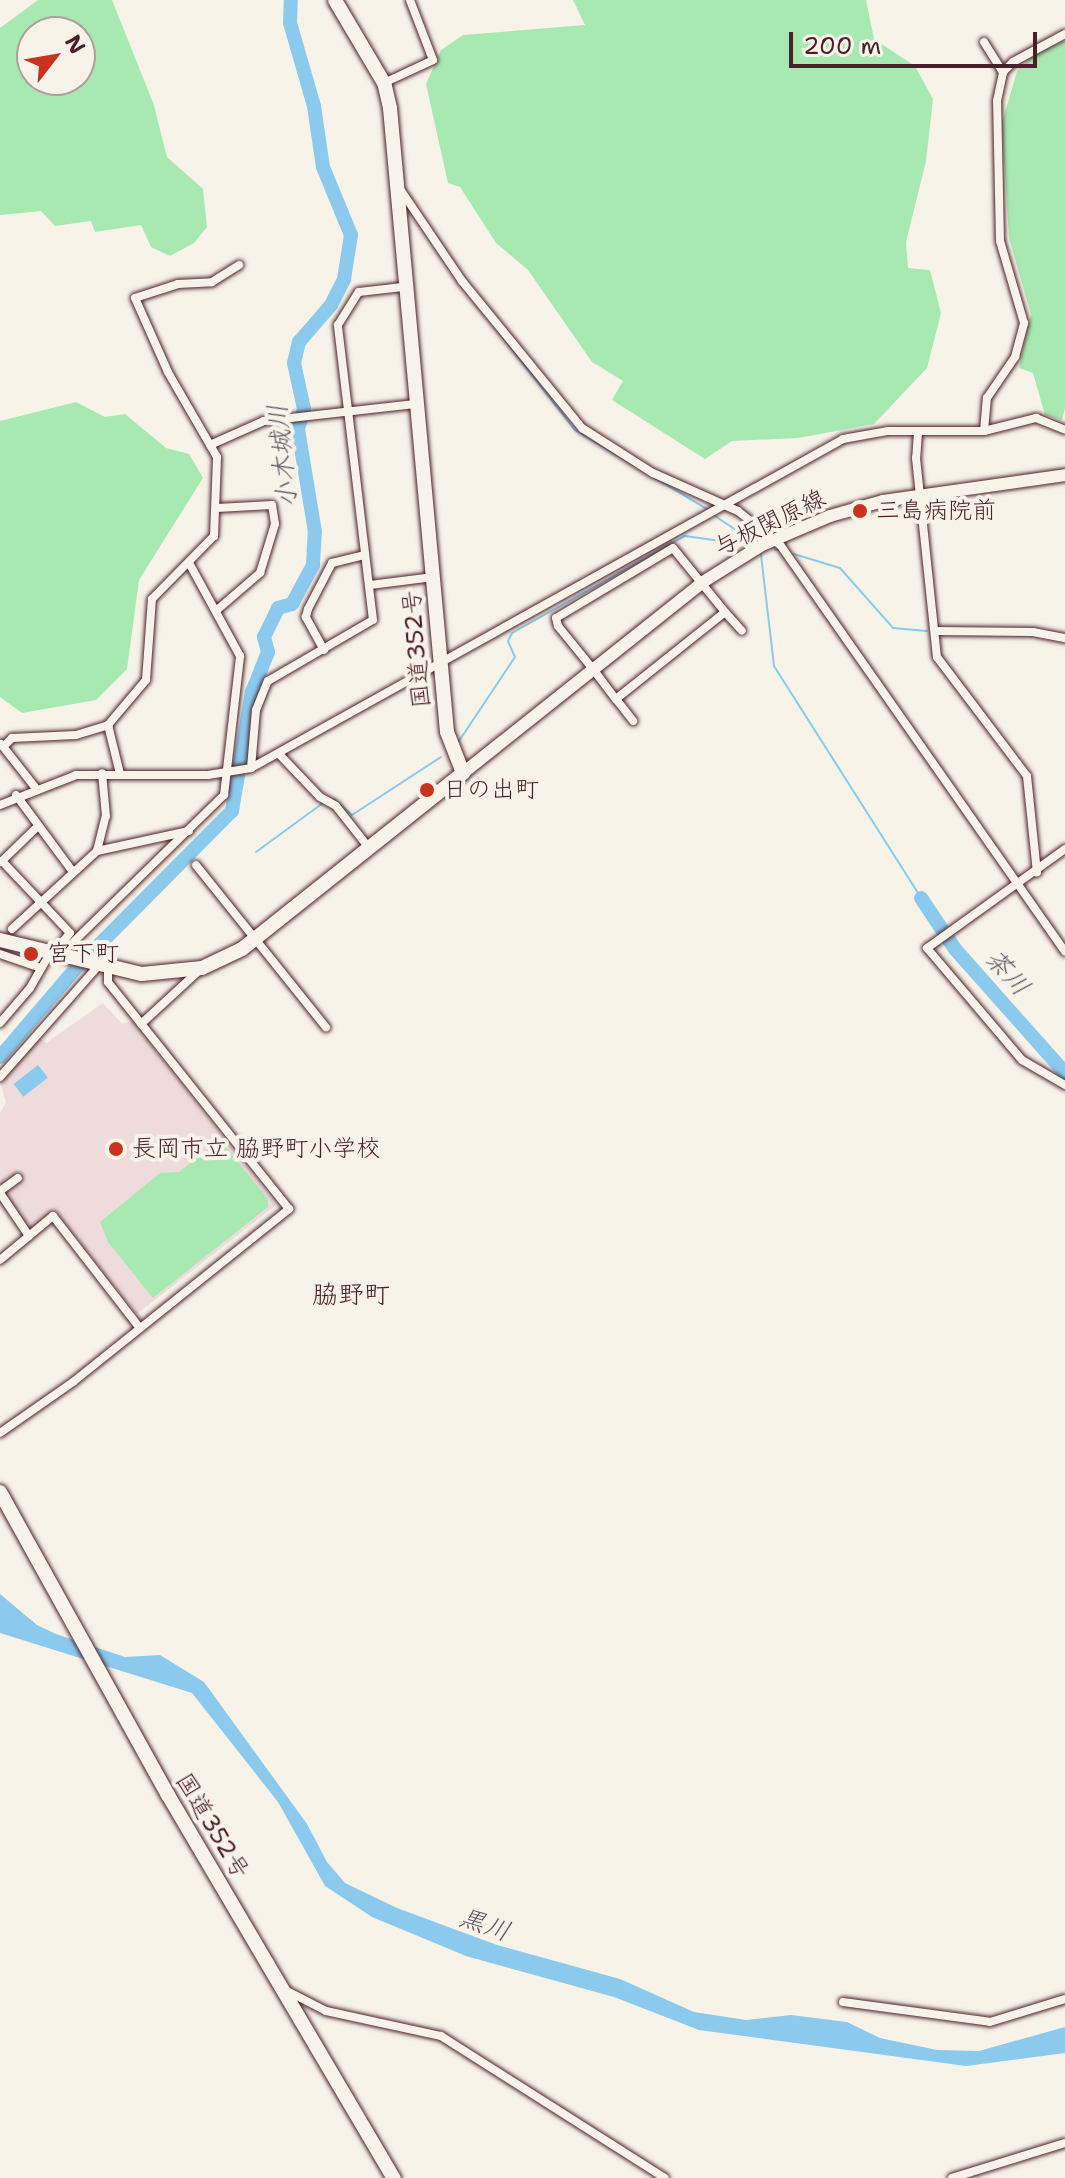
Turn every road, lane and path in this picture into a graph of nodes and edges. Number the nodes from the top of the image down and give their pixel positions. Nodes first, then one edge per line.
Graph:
1 (335, 0) edge
2 (410, 0) edge
3 (1065, 34) edge
4 (984, 42) dead end
5 (1003, 72) junction
6 (384, 83) junction
7 (393, 186) junction
8 (239, 265) dead end
9 (403, 287) junction
10 (415, 404) junction
11 (348, 412) junction
12 (1065, 430) edge
13 (984, 431) junction
14 (918, 432) junction
15 (210, 445) junction
16 (1065, 475) edge
17 (921, 493) junction
18 (725, 506) junction
19 (217, 508) junction
20 (775, 540) junction
21 (365, 555) junction
22 (189, 563) junction
23 (433, 577) junction
24 (703, 582) junction
25 (370, 585) junction
26 (217, 610) junction
27 (725, 612) junction
28 (742, 631) dead end
29 (935, 631) junction
30 (1065, 638) edge
31 (324, 650) junction
32 (441, 666) junction
33 (593, 669) junction
34 (616, 699) junction
35 (633, 721) dead end
36 (108, 725) junction
37 (2, 745) edge
38 (279, 754) junction
39 (249, 768) junction
40 (102, 773) junction
41 (463, 773) junction
42 (120, 774) junction
43 (227, 774) junction
44 (35, 787) junction
45 (16, 795) junction
46 (0, 805) edge
47 (38, 826) junction
48 (189, 831) junction
49 (369, 848) junction
50 (1065, 849) edge
51 (97, 851) junction
52 (1, 861) edge
53 (196, 865) dead end
54 (73, 872) junction
55 (1037, 872) junction
56 (1021, 883) junction
57 (41, 902) junction
58 (12, 929) dead end
59 (254, 939) junction
60 (0, 940) edge
61 (63, 950) junction
62 (1065, 952) edge
63 (0, 954) edge
64 (101, 965) junction
65 (202, 968) junction
66 (0, 1023) edge
67 (141, 1024) junction
68 (326, 1027) dead end
69 (0, 1077) edge
70 (1065, 1085) edge
71 (18, 1178) dead end
72 (0, 1192) edge
73 (29, 1236) junction
74 (0, 1260) edge
75 (140, 1328) junction
76 (0, 1433) edge
77 (0, 1492) edge
78 (282, 1989) junction
79 (1065, 1999) edge
80 (843, 2002) dead end
81 (1065, 2143) edge
82 (394, 2178) edge
83 (665, 2178) edge
84 (952, 2178) edge

1 - 6 highway, 国道352号
2 - 6 street
3 - 5 street
4 - 5 street
5 - 13 street
6 - 7 highway, 国道352号
7 - 9 highway, 国道352号
7 - 18 street
8 - 15 street
9 - 10 highway, 国道352号
9 - 11 street
10 - 11 street
10 - 23 highway, 国道352号
11 - 15 street
11 - 21 street
12 - 13 street
13 - 14 street
14 - 17 street
14 - 18 street
15 - 19 street
16 - 17 main road, 与板関原線
17 - 20 main road, 与板関原線
17 - 29 street
18 - 20 street
18 - 32 street
19 - 22 street
19 - 26 street
20 - 24 main road, 与板関原線
20 - 56 street
21 - 25 street
21 - 31 street
22 - 26 street
22 - 36 street
23 - 25 street
23 - 32 highway, 国道352号
24 - 27 street
24 - 33 main road, 与板関原線
24 - 33 street
25 - 31 street
26 - 43 street
27 - 28 street
27 - 34 street
29 - 30 street
29 - 55 street
31 - 39 street
32 - 38 street
32 - 41 highway, 国道352号
33 - 34 street
33 - 41 main road, 与板関原線
34 - 35 street
36 - 37 street
36 - 42 street
37 - 44 street
38 - 39 street
38 - 49 street
39 - 43 street
40 - 42 street
40 - 44 street
40 - 51 street
41 - 49 highway
42 - 43 street
43 - 48 street
44 - 45 street
45 - 46 street
45 - 47 street
47 - 52 street
47 - 54 street
48 - 51 street
48 - 61 street
49 - 59 highway
50 - 55 street
51 - 54 street
52 - 57 street
53 - 59 street
54 - 57 street
55 - 56 street
56 - 62 street
56 - 70 street
57 - 58 street
57 - 61 street
59 - 65 highway
59 - 68 street
60 - 61 highway
61 - 64 highway
63 - 66 street
64 - 65 highway
64 - 67 street
64 - 69 street
65 - 67 street
67 - 75 street
71 - 72 street
72 - 73 street
73 - 74 street
73 - 75 street
75 - 76 street
77 - 78 highway, 国道352号
78 - 82 highway, 国道352号
78 - 83 street
79 - 80 street
81 - 84 street

